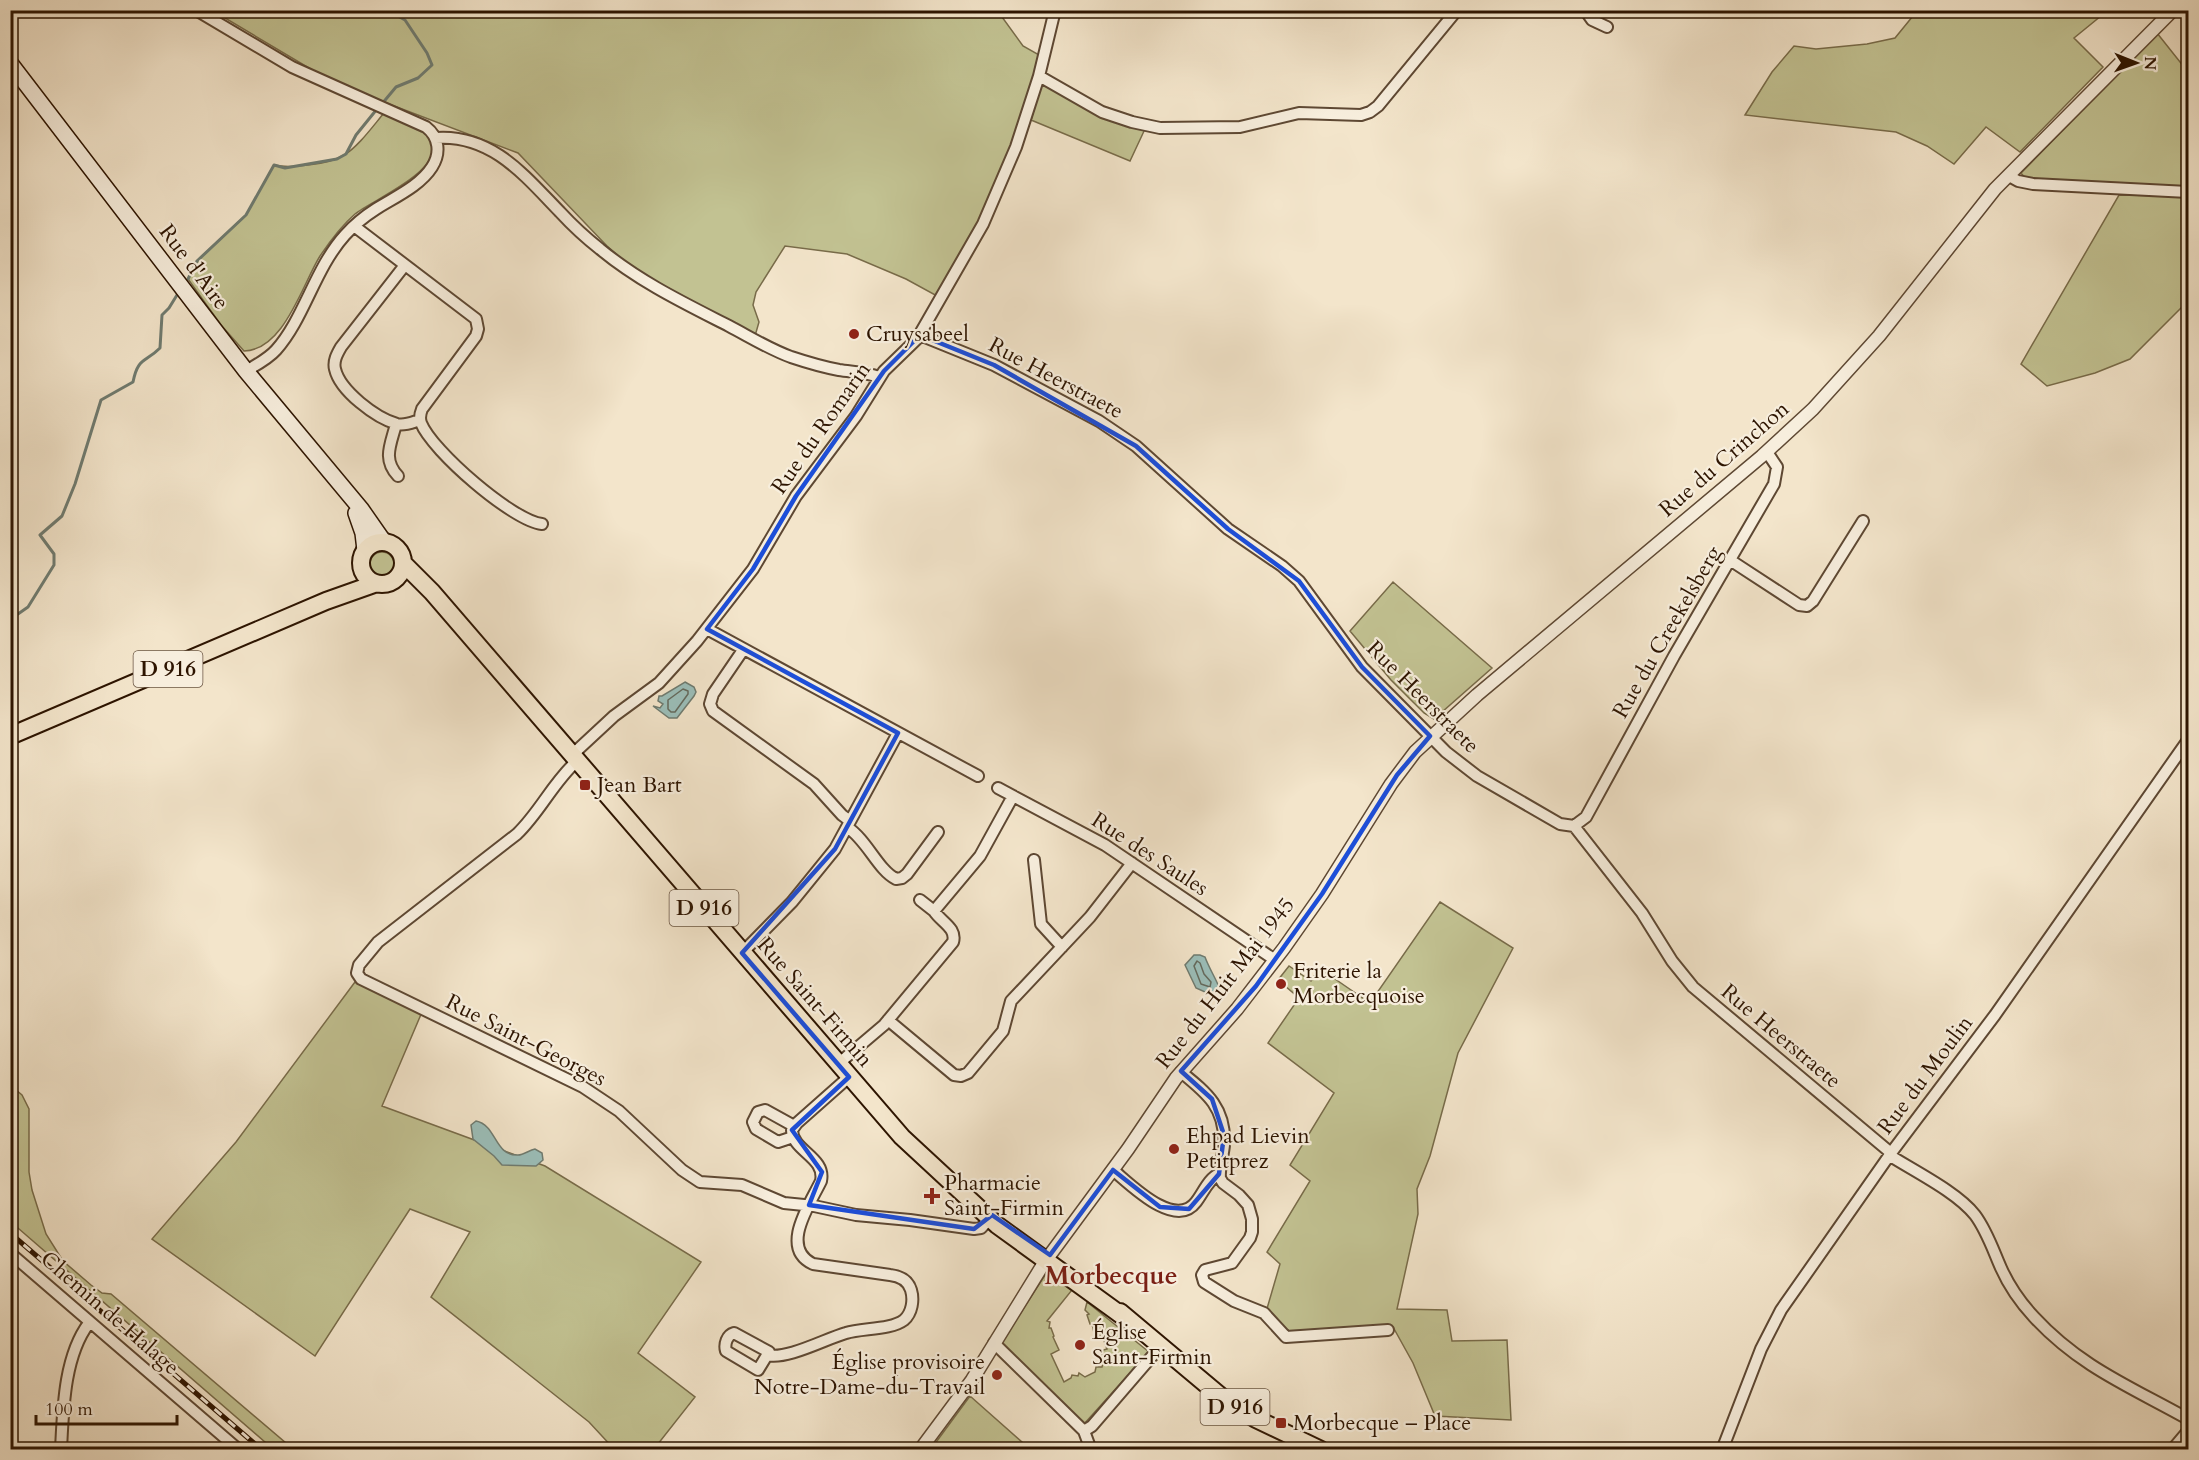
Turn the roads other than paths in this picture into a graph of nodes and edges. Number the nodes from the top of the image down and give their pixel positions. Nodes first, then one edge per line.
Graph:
1 (196, 10) edge
2 (1055, 10) edge
3 (1456, 10) edge
4 (1585, 10) edge
5 (2173, 10) edge
6 (1606, 27) dead end
7 (10, 63) edge
8 (1040, 76) junction
9 (436, 138) junction
10 (2009, 176) junction
11 (2188, 192) edge
12 (354, 226) junction
13 (405, 264) junction
14 (920, 335) junction
15 (246, 371) junction
16 (879, 377) junction
17 (420, 420) junction
18 (396, 424) junction
19 (1767, 452) junction
20 (398, 476) dead end
21 (346, 495) junction
22 (1863, 521) dead end
23 (542, 524) dead end
24 (384, 542) junction
25 (365, 550) junction
26 (1730, 560) junction
27 (403, 563) junction
28 (360, 566) junction
29 (393, 582) junction
30 (374, 584) junction
31 (326, 601) junction
32 (441, 604) junction
33 (707, 629) junction
34 (743, 650) junction
35 (898, 733) junction
36 (10, 736) edge
37 (1430, 736) junction
38 (2188, 740) edge
39 (575, 758) junction
40 (978, 776) dead end
41 (998, 788) dead end
42 (1013, 796) junction
43 (849, 824) junction
44 (1574, 826) junction
45 (938, 832) dead end
46 (1034, 860) dead end
47 (1132, 863) junction
48 (920, 900) dead end
49 (934, 911) junction
50 (1062, 947) junction
51 (742, 952) junction
52 (1275, 960) junction
53 (888, 1020) junction
54 (844, 1071) junction
55 (1181, 1072) junction
56 (1890, 1154) junction
57 (1113, 1170) junction
58 (1219, 1174) junction
59 (809, 1205) junction
60 (991, 1217) junction
61 (10, 1252) edge
62 (1048, 1258) junction
63 (89, 1323) junction
64 (1388, 1330) dead end
65 (994, 1343) junction
66 (1160, 1347) junction
67 (767, 1355) dead end
68 (2188, 1419) edge
69 (1084, 1431) junction
70 (2188, 1431) edge
71 (61, 1449) edge
72 (238, 1449) edge
73 (920, 1449) edge
74 (1091, 1449) edge
75 (1321, 1449) edge
76 (1722, 1449) edge
77 (2172, 1449) edge

1 - 9 street
2 - 8 street, Rue du Romarin
3 - 8 street
4 - 6 street
5 - 10 street, Rue du Crinchon
7 - 15 main road, Rue d'Aire
8 - 14 street, Rue du Romarin
9 - 12 street
9 - 16 street
10 - 11 street
10 - 19 street, Rue du Crinchon
12 - 13 street
12 - 15 street
13 - 17 street
13 - 18 street
14 - 16 street, Rue du Romarin
14 - 37 street, Rue Heerstraete
15 - 21 main road, Rue d'Aire
16 - 33 street, Rue du Romarin
17 - 18 street
17 - 23 street
18 - 20 street
19 - 26 street, Rue du Creekelsberg
19 - 37 street, Rue du Crinchon
21 - 24 main road, Rue d'Aire
21 - 25 main road, Rue d'Aire
22 - 26 street
24 - 25 main road
24 - 27 main road
25 - 28 main road
26 - 44 street, Rue du Creekelsberg
27 - 29 main road
27 - 32 main road, Rue Saint-Firmin / D 916
28 - 30 main road
28 - 31 main road, D 916
29 - 30 main road
29 - 32 main road, Rue Saint-Firmin / D 916
30 - 31 main road, D 916
31 - 36 main road, D 916
32 - 39 main road, Rue Saint-Firmin / D 916
33 - 34 street
33 - 39 street, Rue du Romarin
34 - 35 street
34 - 43 street
35 - 40 street
35 - 43 street
37 - 44 street, Rue Heerstraete
37 - 52 street, Rue du Huit Mai 1945
38 - 56 street, Rue du Moulin
39 - 51 main road, Rue Saint-Firmin / D 916
39 - 59 street, Rue Saint-Georges
41 - 42 street, Rue des Saules
42 - 47 street, Rue des Saules
42 - 49 street
43 - 45 street
43 - 51 street
44 - 56 street, Rue Heerstraete
46 - 50 street
47 - 50 street
47 - 52 street, Rue des Saules
48 - 49 street
49 - 53 street
50 - 53 street
51 - 54 main road, Rue Saint-Firmin / D 916
52 - 55 street, Rue du Huit Mai 1945
53 - 54 street
54 - 59 street
54 - 60 main road, Rue Saint-Firmin / D 916
55 - 57 street, Rue du Huit Mai 1945
55 - 58 street
56 - 68 street, Rue Heerstraete
56 - 76 street, Rue du Moulin
57 - 58 street
57 - 62 street, Rue du Huit Mai 1945
58 - 64 street
59 - 60 street, Rue Saint-Georges
59 - 67 street
60 - 62 main road, Rue Saint-Firmin / D 916
61 - 63 street, Chemin de Halage
62 - 65 street, Rue du Huit Mai 1945
62 - 66 main road, D 916
63 - 71 street
63 - 72 street, Chemin de Halage
65 - 69 street
65 - 73 street, Rue du Huit Mai 1945
66 - 69 street
66 - 75 main road, D 916
69 - 74 street
70 - 77 street

